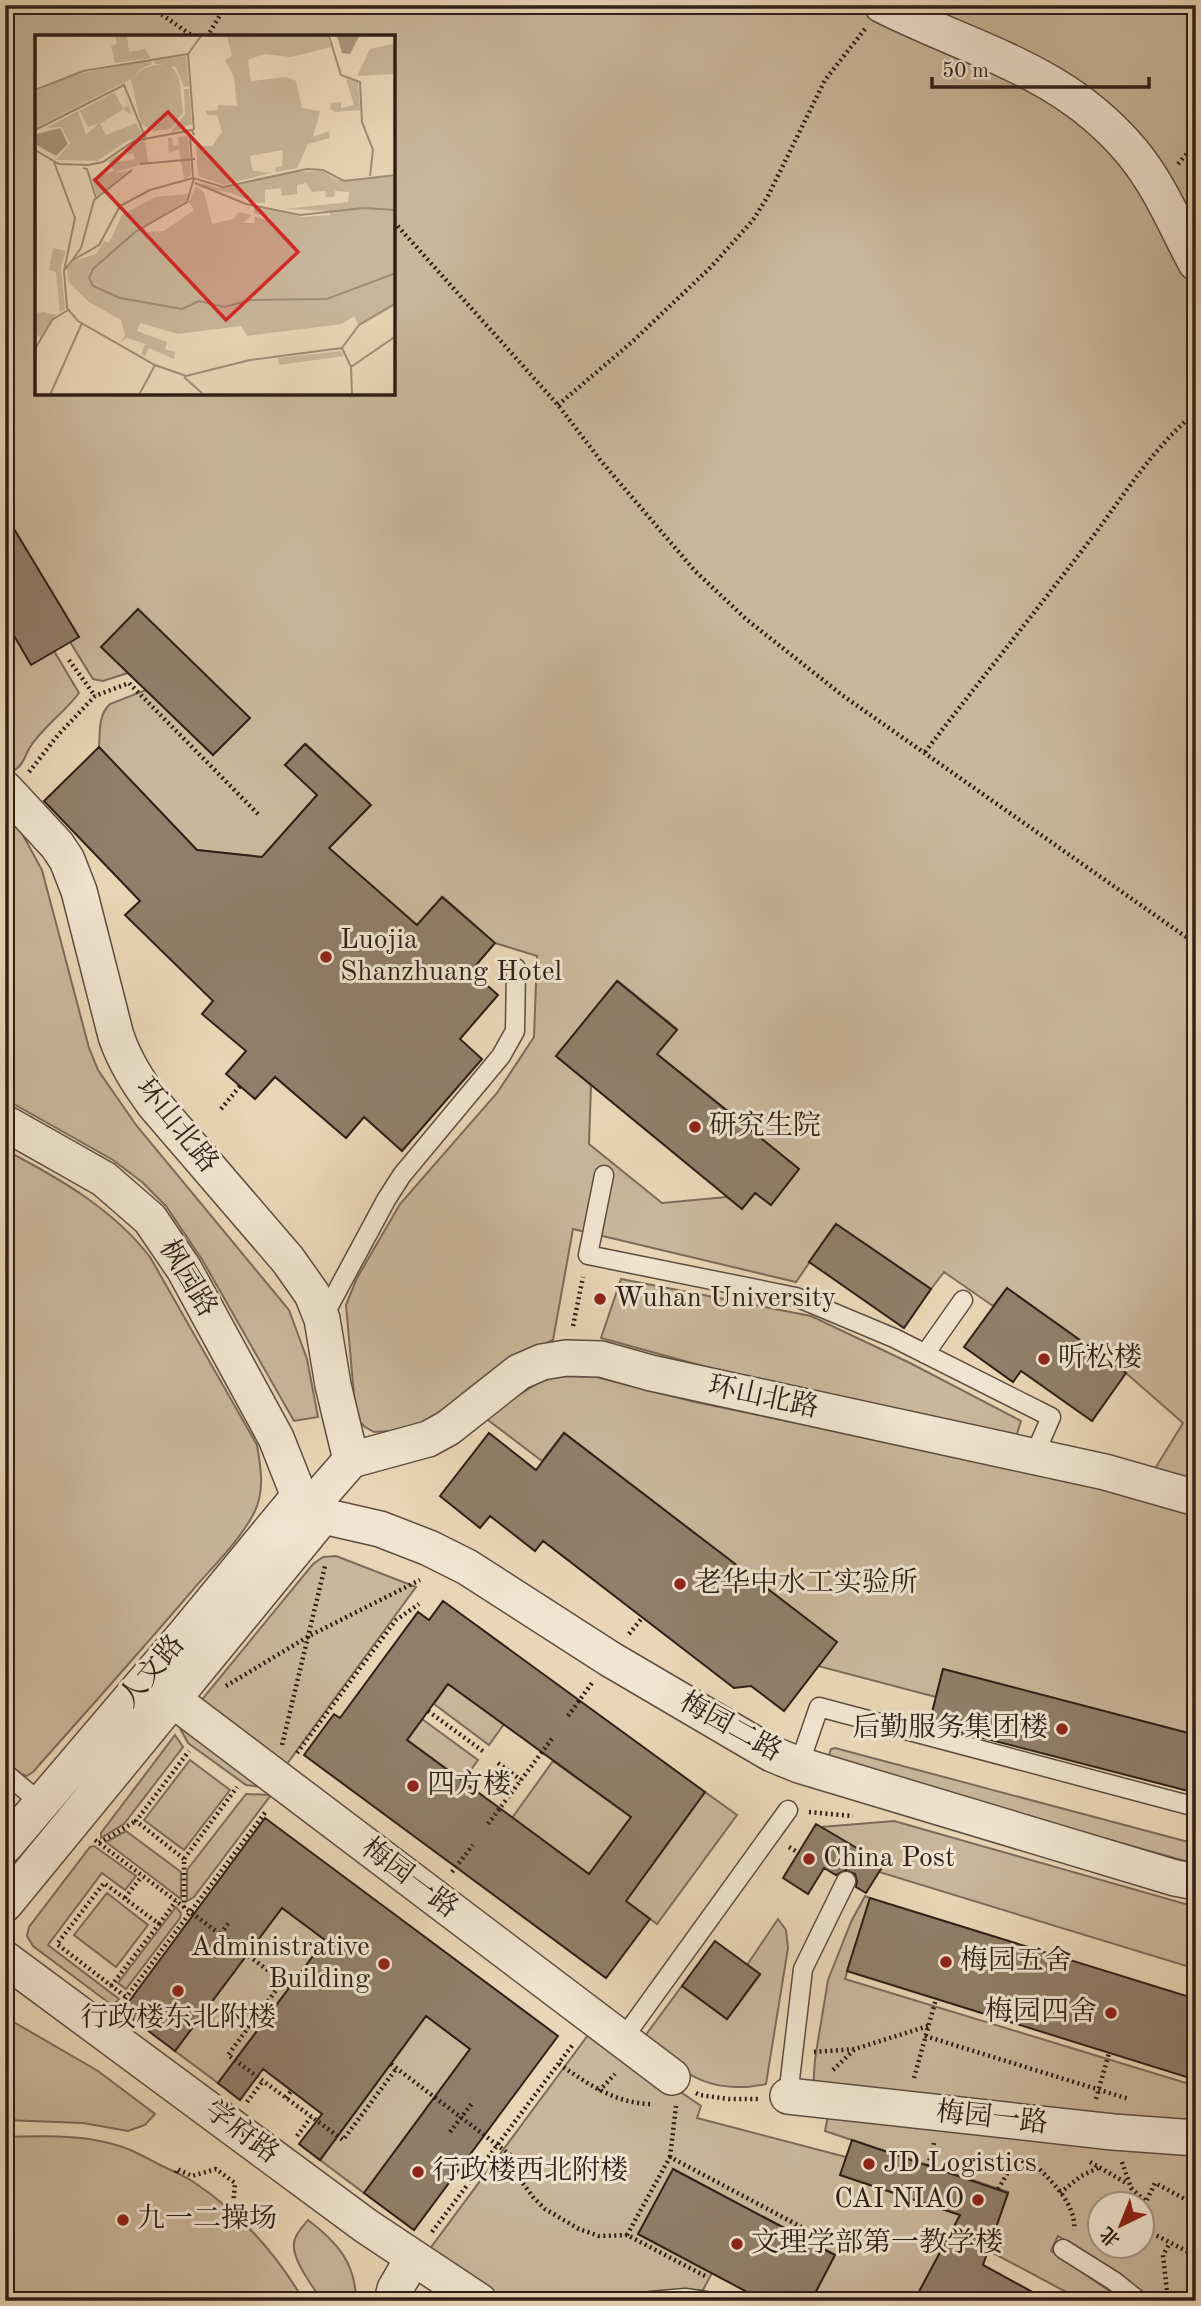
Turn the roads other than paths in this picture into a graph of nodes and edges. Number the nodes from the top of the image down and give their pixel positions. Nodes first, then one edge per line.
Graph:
1 (883, 6) edge
2 (1196, 262) edge
3 (8, 792) edge
4 (516, 968) dead end
5 (5, 1123) edge
6 (604, 1175) dead end
7 (963, 1300) dead end
8 (323, 1319) junction
9 (925, 1354) junction
10 (1034, 1456) junction
11 (351, 1460) junction
12 (1196, 1498) edge
13 (311, 1506) junction
14 (169, 1697) junction
15 (799, 1765) junction
16 (5, 1773) edge
17 (42, 1804) junction
18 (1196, 1807) edge
19 (788, 1810) road end
20 (5, 1846) edge
21 (846, 1881) dead end
22 (1196, 1882) edge
23 (5, 1904) edge
24 (5, 1959) edge
25 (622, 2040) junction
26 (678, 2095) road end
27 (788, 2096) joint
28 (1196, 2138) edge
29 (1063, 2249) road end
30 (413, 2258) junction
31 (392, 2301) edge
32 (480, 2301) edge
33 (650, 2301) edge
34 (706, 2301) edge
35 (1139, 2301) edge

1 - 2 street
3 - 8 street, 环山北路
4 - 8 lane
5 - 13 street, 枫园路
6 - 9 lane
7 - 9 lane
8 - 11 street, 环山北路
9 - 10 lane
10 - 11 street, 环山北路
10 - 12 street, 环山北路
11 - 13 street
13 - 14 street, 人文路
13 - 15 street, 梅园二路
14 - 17 street, 人文路
14 - 23 street
14 - 25 street, 梅园一路
15 - 18 lane
15 - 22 street, 梅园二路
16 - 17 lane
17 - 20 street, 人文路
19 - 25 lane
21 - 27 lane
24 - 30 street, 学府路
25 - 26 street, 梅园一路
27 - 28 street, 梅园一路
29 - 35 lane
30 - 31 street
30 - 32 street, 学府路
33 - 34 lane

